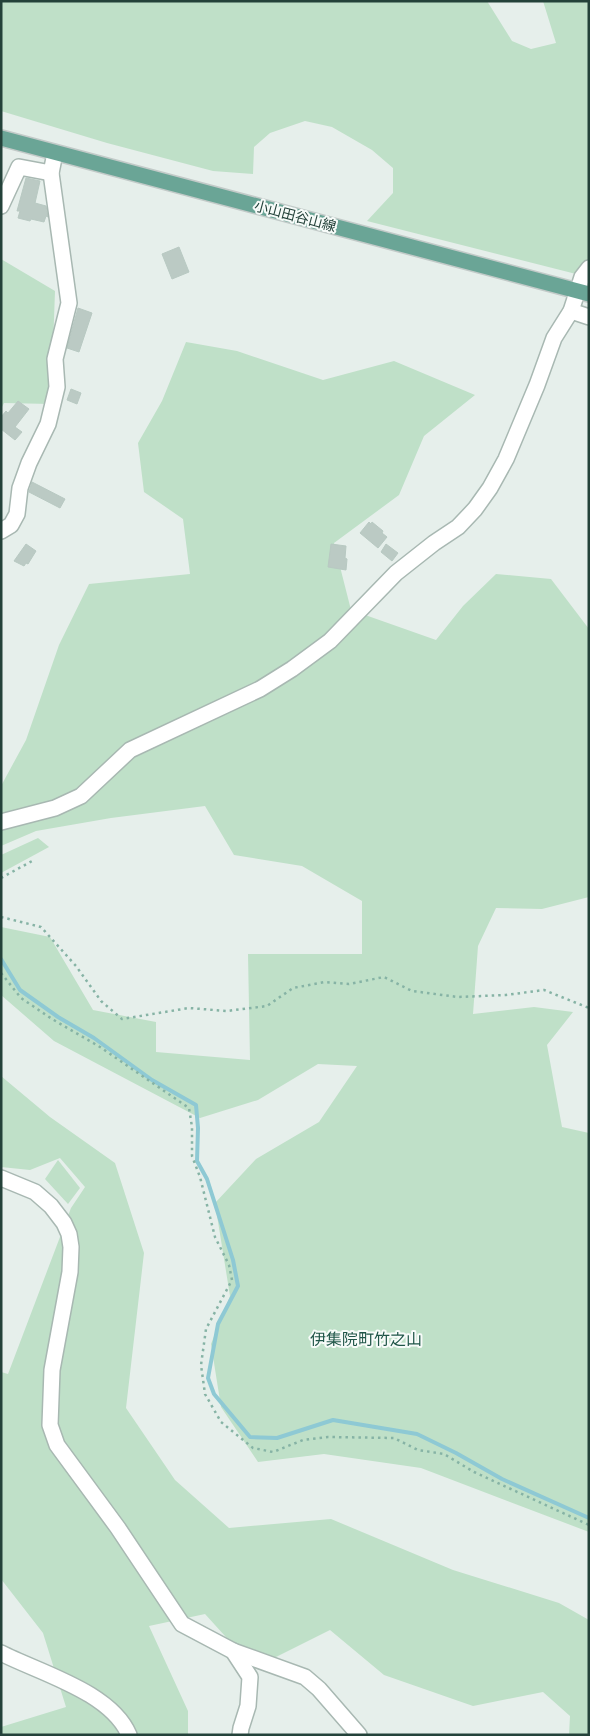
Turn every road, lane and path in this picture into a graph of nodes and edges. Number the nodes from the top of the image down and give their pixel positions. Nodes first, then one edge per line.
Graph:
1 (1, 138) edge
2 (55, 153) junction
3 (51, 173) junction
4 (1, 206) edge
5 (589, 268) edge
6 (583, 293) edge
7 (570, 311) junction
8 (589, 317) edge
9 (1, 531) edge
10 (1, 822) edge
11 (34, 860) dead end
12 (1, 878) edge
13 (1, 918) edge
14 (1, 972) edge
15 (589, 1008) edge
16 (1, 1178) edge
17 (589, 1525) edge
18 (233, 1651) junction
19 (1, 1653) edge
20 (129, 1735) edge
21 (240, 1735) edge
22 (359, 1735) edge

1 - 2 main road, 小山田谷山線
2 - 3 street
2 - 6 main road, 小山田谷山線
3 - 4 street
3 - 9 street
5 - 6 street
6 - 7 street
7 - 8 street
7 - 10 street
11 - 12 path
13 - 15 path
14 - 17 path
16 - 18 street
18 - 21 street
18 - 22 street
19 - 20 street

